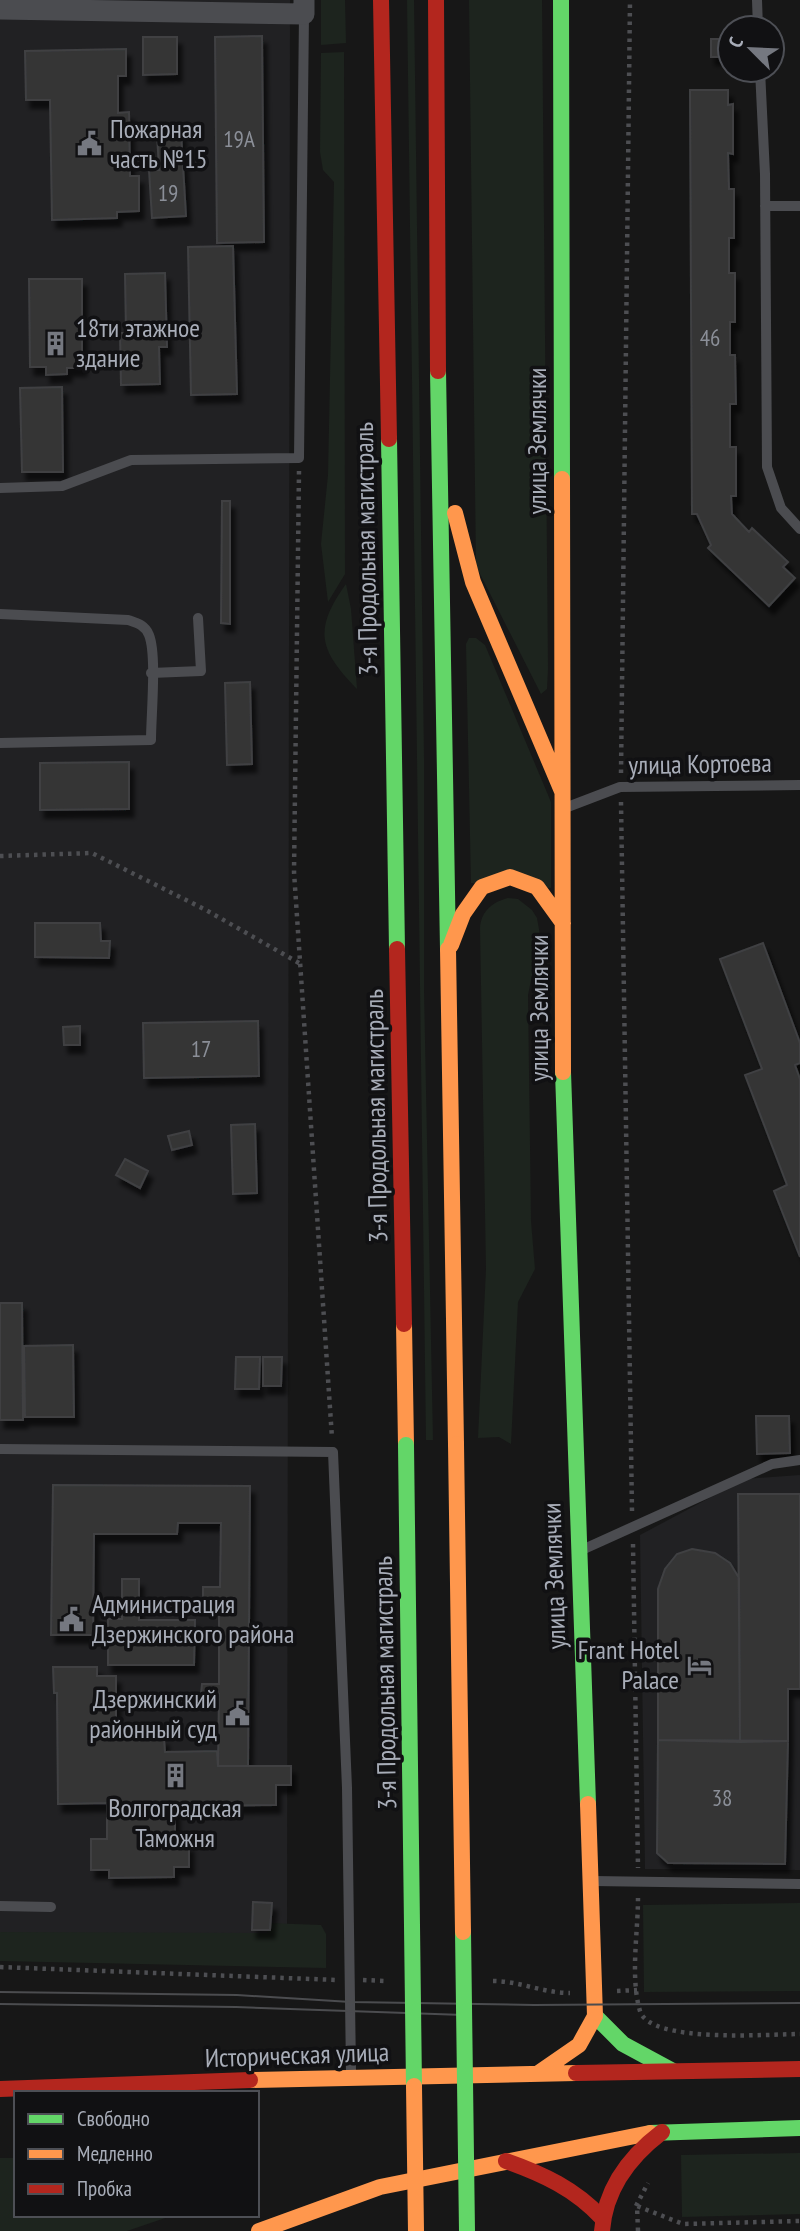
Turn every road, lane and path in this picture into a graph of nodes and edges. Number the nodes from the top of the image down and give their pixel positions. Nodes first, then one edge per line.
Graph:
1 (381, 0) edge
2 (446, 0) edge
3 (561, 0) edge
4 (629, 0) edge
5 (137, 5) edge
6 (304, 7) edge
7 (436, 7) edge
8 (0, 9) edge
9 (761, 84) edge
10 (765, 206) junction
11 (800, 206) edge
12 (439, 453) junction
13 (299, 458) junction
14 (0, 488) edge
15 (800, 529) edge
16 (0, 614) edge
17 (198, 618) dead end
18 (151, 673) junction
19 (0, 743) edge
20 (800, 785) edge
21 (620, 787) junction
22 (562, 791) junction
23 (562, 809) junction
24 (0, 856) edge
25 (563, 923) junction
26 (448, 954) junction
27 (300, 963) junction
28 (0, 1449) edge
29 (333, 1452) junction
30 (800, 1460) edge
31 (633, 1528) junction
32 (578, 1552) junction
33 (590, 1881) junction
34 (638, 1883) junction
35 (800, 1884) edge
36 (0, 1906) edge
37 (51, 1907) dead end
38 (0, 1967) edge
39 (351, 1980) junction
40 (390, 1980) dead end
41 (480, 1981) dead end
42 (637, 1990) junction
43 (594, 1993) junction
44 (595, 2015) junction
45 (800, 2034) edge
46 (800, 2069) edge
47 (673, 2071) junction
48 (537, 2074) junction
49 (351, 2077) junction
50 (0, 2090) edge
51 (800, 2129) edge
52 (662, 2132) junction
53 (506, 2161) junction
54 (800, 2221) edge
55 (602, 2225) edge
56 (259, 2231) edge
57 (416, 2231) edge
58 (467, 2231) edge
59 (638, 2231) edge

1 - 57 main road, 3-я Продольная магистраль, bridge
2 - 7 main road
3 - 22 main road, улица Землячки
4 - 21 path
5 - 6 street
5 - 8 street
6 - 13 lane
7 - 12 main road
9 - 10 lane
10 - 11 lane
10 - 15 lane
12 - 22 main road
12 - 26 main road
13 - 14 lane
13 - 27 path
16 - 18 lane
17 - 18 lane
18 - 19 lane
20 - 21 lane, улица Кортоева
21 - 23 lane, улица Кортоева
21 - 31 path
22 - 23 main road, улица Землячки
23 - 25 main road, улица Землячки
24 - 27 path
25 - 26 main road
25 - 32 main road, улица Землячки
26 - 58 main road, bridge
27 - 29 path
28 - 29 lane
29 - 39 lane
30 - 31 lane
31 - 32 lane
31 - 34 path
32 - 33 main road, улица Землячки
33 - 34 lane
33 - 43 main road, улица Землячки
34 - 35 lane
34 - 42 path
36 - 37 lane
38 - 39 path
39 - 40 path
39 - 49 lane
41 - 43 path
42 - 43 path
42 - 45 path
43 - 44 main road, улица Землячки
44 - 47 main road
44 - 48 main road
46 - 47 main road, Историческая улица
47 - 48 main road, Историческая улица
48 - 49 main road, Историческая улица
49 - 50 main road, Историческая улица
51 - 52 main road
52 - 53 main road
52 - 55 main road
53 - 55 main road
53 - 56 main road
54 - 59 path

